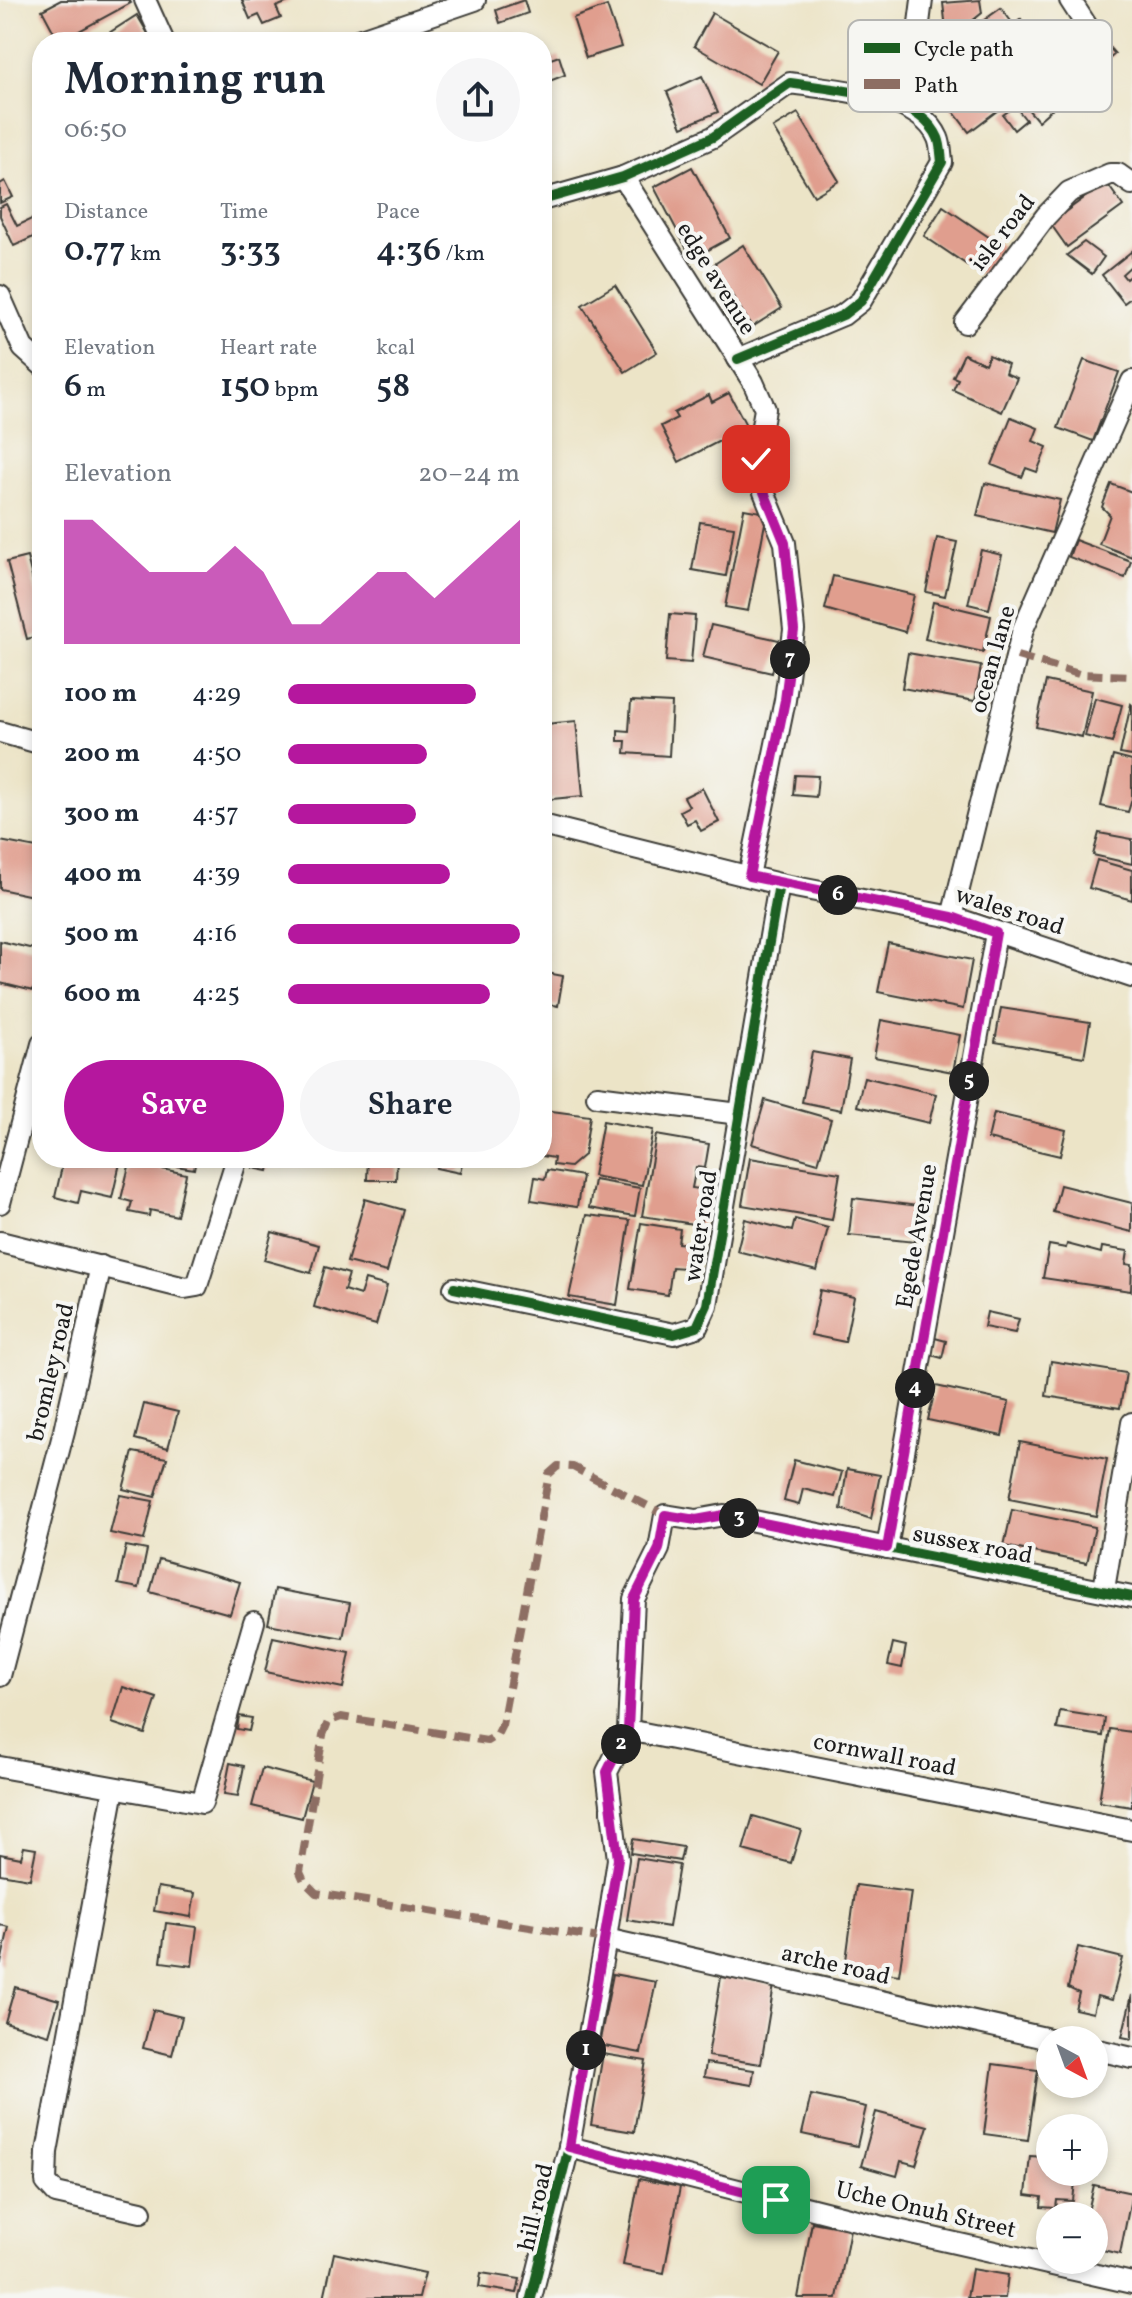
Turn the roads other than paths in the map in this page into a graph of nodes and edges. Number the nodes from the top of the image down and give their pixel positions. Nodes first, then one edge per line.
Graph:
1 (145, 0) edge
2 (475, 0) edge
3 (922, 0) edge
4 (1070, 0) edge
5 (919, 20) edge
6 (1083, 20) edge
7 (159, 32) edge
8 (381, 32) edge
9 (848, 93) edge
10 (911, 112) edge
11 (623, 177) junction
12 (1132, 184) edge
13 (552, 197) edge
14 (0, 296) edge
15 (965, 323) dead end
16 (32, 356) edge
17 (738, 359) junction
18 (1132, 381) edge
19 (0, 732) edge
20 (32, 741) edge
21 (552, 827) edge
22 (749, 876) junction
23 (779, 884) junction
24 (952, 917) junction
25 (996, 933) junction
26 (1132, 977) edge
27 (32, 1082) edge
28 (597, 1096) dead end
29 (739, 1114) junction
30 (234, 1168) edge
31 (0, 1203) edge
32 (0, 1242) edge
33 (101, 1266) junction
34 (454, 1288) dead end
35 (1132, 1423) edge
36 (665, 1515) joint
37 (887, 1548) junction
38 (1104, 1589) junction
39 (1132, 1597) edge
40 (254, 1622) dead end
41 (0, 1676) edge
42 (628, 1730) junction
43 (0, 1767) edge
44 (114, 1789) junction
45 (1132, 1830) edge
46 (606, 1939) junction
47 (1036, 2036) edge
48 (1108, 2052) edge
49 (1132, 2058) edge
50 (569, 2147) junction
51 (141, 2212) dead end
52 (1132, 2283) edge
53 (531, 2298) edge

1 - 7 street
2 - 8 street
3 - 5 street
4 - 6 street
9 - 11 street
10 - 17 street
11 - 13 street
11 - 17 street, edge avenue
12 - 15 street, isle road
14 - 16 street
17 - 22 street, edge avenue
18 - 24 street, ocean lane
19 - 20 street
21 - 22 street, wales road
22 - 23 street, wales road
23 - 24 street, wales road
23 - 29 street, water road
24 - 25 street, wales road
25 - 26 street, wales road
25 - 37 street, Egede Avenue
27 - 31 street
28 - 29 street
29 - 34 street, water road
30 - 33 street
32 - 33 street
33 - 41 street, bromley road
35 - 38 street
36 - 37 street, sussex road
36 - 42 street, hill road
37 - 38 street, sussex road
38 - 39 street, sussex road
40 - 44 street
42 - 45 street, cornwall road
42 - 46 street, hill road
43 - 44 street
44 - 51 street
46 - 47 street, arche road
46 - 50 street, hill road
48 - 49 street
50 - 52 street, Uche Onuh Street
50 - 53 street, hill road

